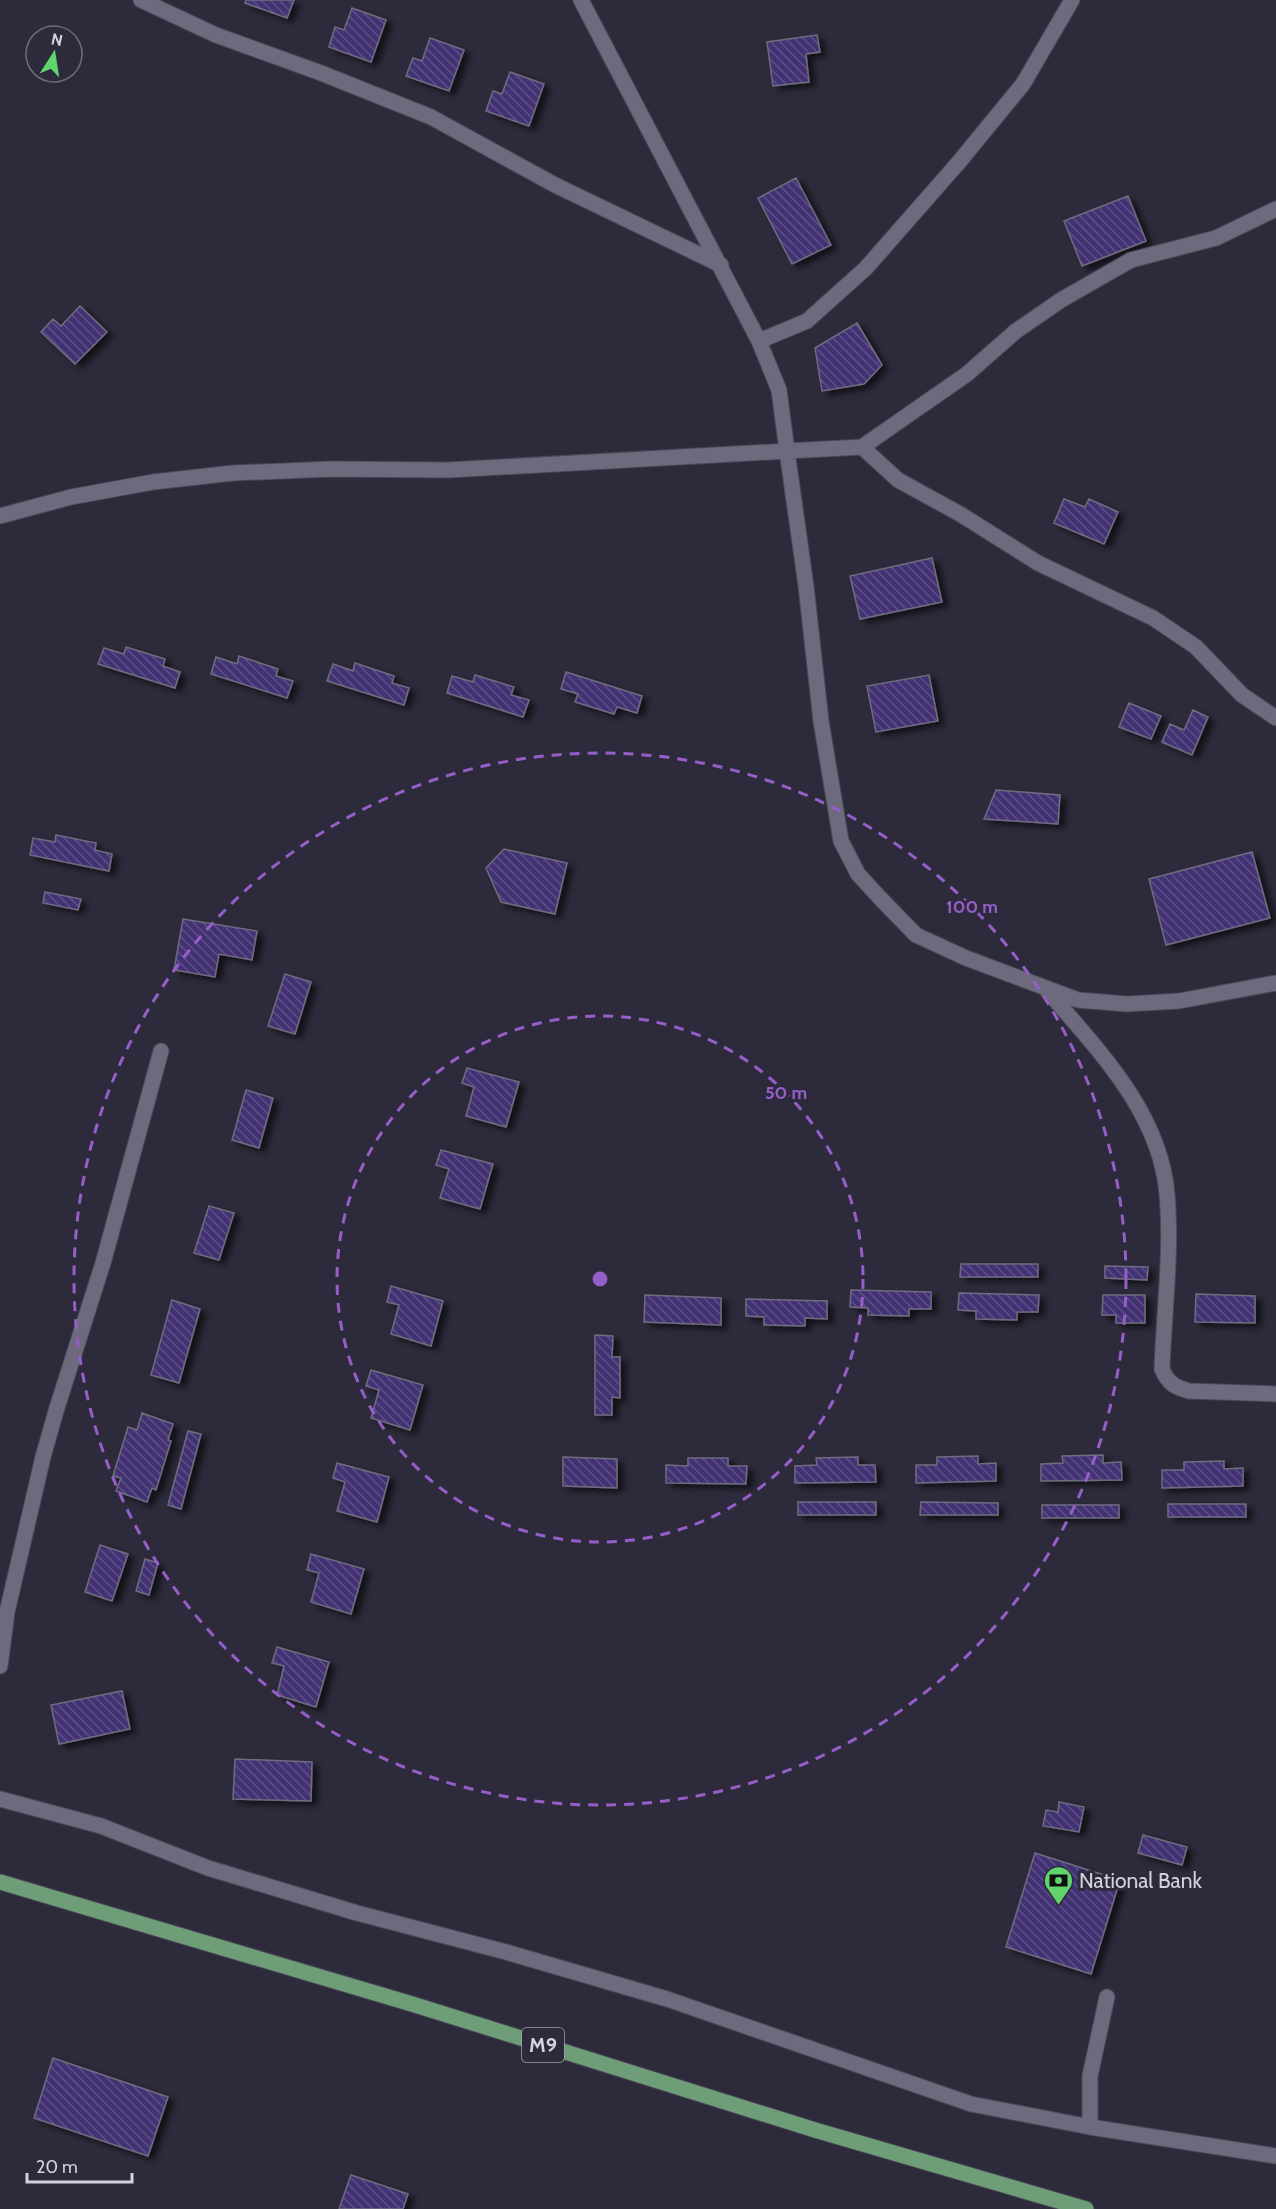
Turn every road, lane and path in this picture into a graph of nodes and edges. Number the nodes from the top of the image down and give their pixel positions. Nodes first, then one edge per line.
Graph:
1 (141, 0) edge
2 (581, 0) edge
3 (1072, 0) edge
4 (1276, 209) edge
5 (721, 265) junction
6 (759, 341) junction
7 (862, 447) junction
8 (787, 451) junction
9 (0, 516) edge
10 (1276, 718) edge
11 (1276, 983) edge
12 (1043, 986) junction
13 (161, 1051) dead end
14 (1276, 1394) edge
15 (0, 1666) edge
16 (0, 1799) edge
17 (0, 1882) edge
18 (1107, 1997) dead end
19 (1090, 2127) junction
20 (1276, 2156) edge
21 (1086, 2209) edge

1 - 5 street
2 - 5 street
3 - 6 street
4 - 7 street
5 - 6 street
6 - 8 street
7 - 8 street
7 - 10 street
8 - 9 street
8 - 12 street
11 - 12 street
12 - 14 street
13 - 15 street
16 - 19 street
17 - 21 main road, M9
18 - 19 street
19 - 20 street

